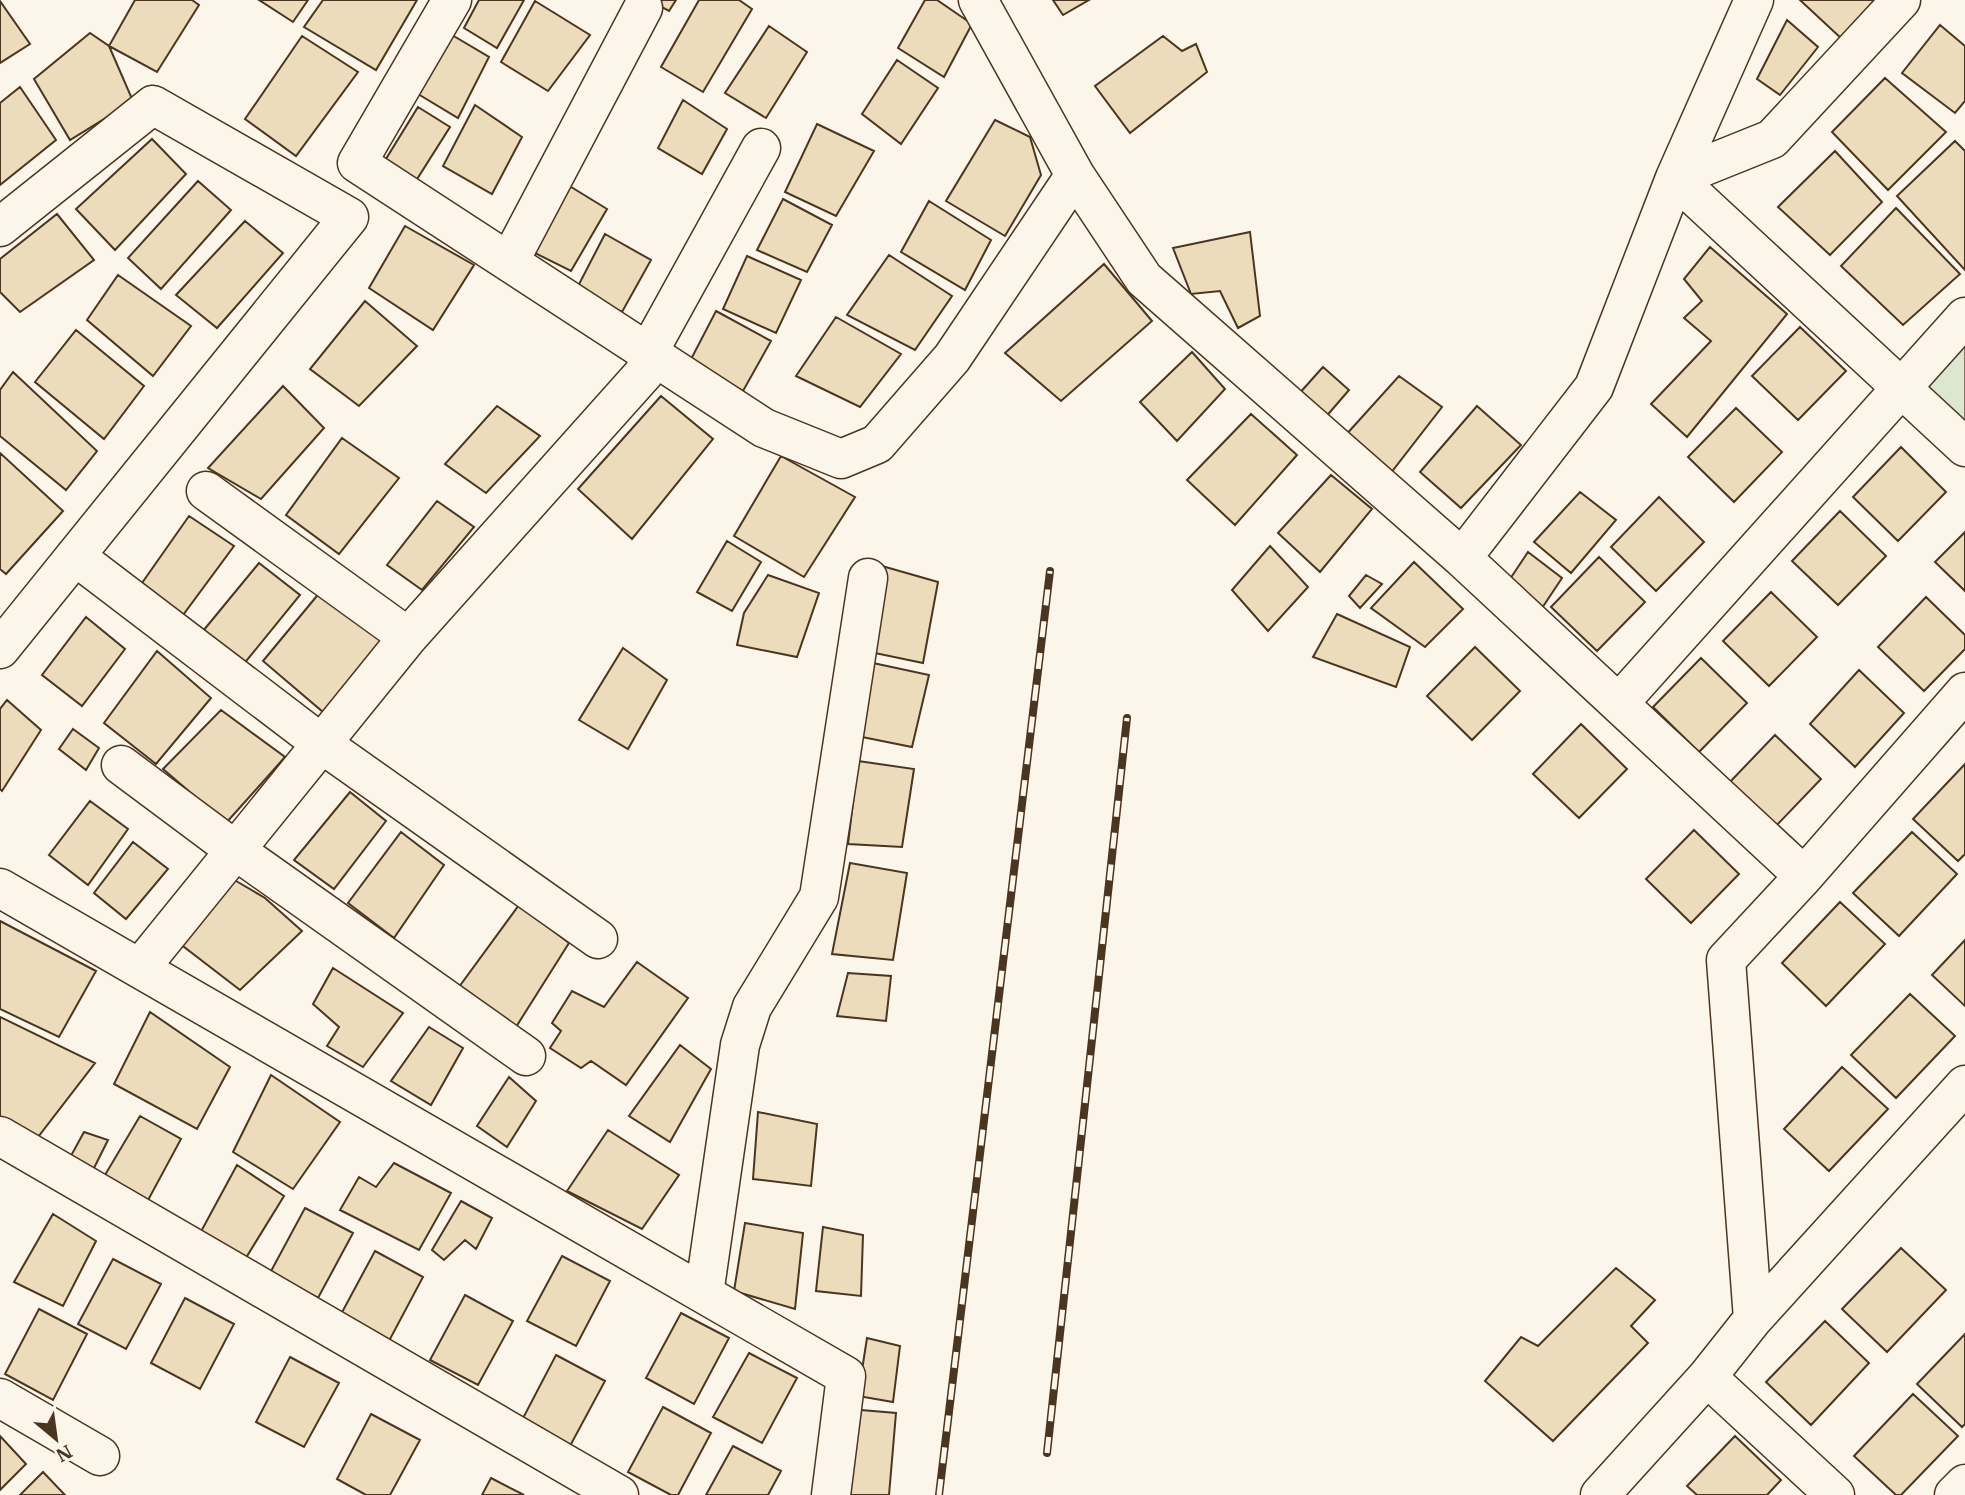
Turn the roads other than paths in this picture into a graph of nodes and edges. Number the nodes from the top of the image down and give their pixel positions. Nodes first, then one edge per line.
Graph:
1 (452, 0) edge
2 (978, 0) edge
3 (1754, 0) edge
4 (1901, 0) edge
5 (643, 8) dead end
6 (761, 148) dead end
7 (1075, 176) junction
8 (1675, 178) junction
9 (0, 227) edge
10 (509, 262) junction
11 (1965, 317) edge
12 (649, 351) junction
13 (1902, 388) junction
14 (1965, 447) edge
15 (206, 491) dead end
16 (75, 556) junction
17 (1462, 558) junction
18 (869, 578) dead end
19 (408, 636) junction
20 (0, 649) edge
21 (1965, 692) edge
22 (1619, 704) junction
23 (321, 744) junction
24 (121, 765) dead end
25 (235, 850) junction
26 (1804, 876) junction
27 (0, 888) edge
28 (598, 939) dead end
29 (140, 968) junction
30 (526, 1056) dead end
31 (1965, 1085) edge
32 (0, 1136) edge
33 (705, 1294) junction
34 (1753, 1319) junction
35 (1707, 1377) junction
36 (0, 1398) edge
37 (100, 1456) dead end
38 (1965, 1484) edge
39 (619, 1495) edge
40 (831, 1495) edge
41 (1600, 1495) edge
42 (1835, 1495) edge
43 (1954, 1495) edge

1 - 10 street
2 - 7 street
3 - 8 street
4 - 8 street
5 - 10 street
6 - 12 street
7 - 12 street
7 - 17 street
8 - 13 street
8 - 17 street
9 - 16 street
10 - 12 street
11 - 13 street
12 - 19 street
13 - 14 street
13 - 22 street
15 - 19 street
16 - 20 street
16 - 23 street
17 - 22 street
18 - 33 street
19 - 23 street
21 - 26 street
22 - 26 street
23 - 25 street
23 - 28 street
24 - 25 street
25 - 29 street
25 - 30 street
26 - 34 street
27 - 29 street
29 - 33 street
31 - 34 street
32 - 39 street
33 - 40 street
34 - 35 street
35 - 41 street
35 - 42 street
36 - 37 street
38 - 43 street

